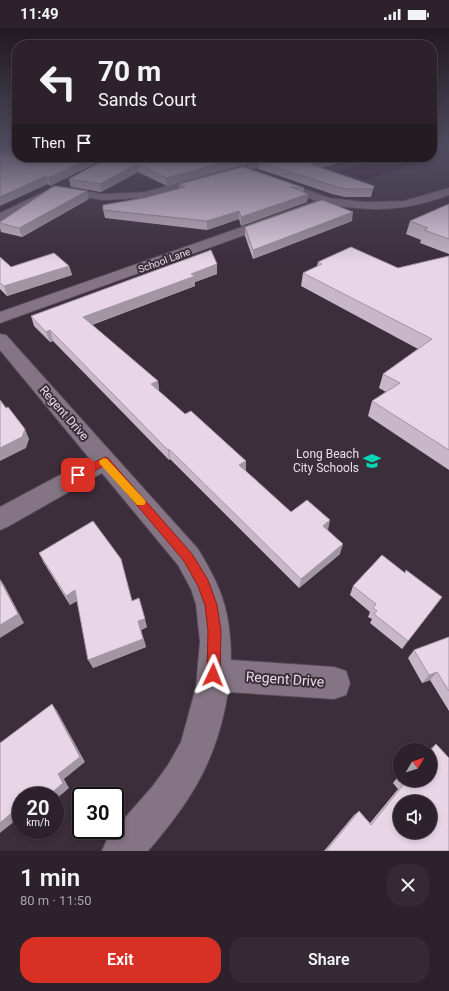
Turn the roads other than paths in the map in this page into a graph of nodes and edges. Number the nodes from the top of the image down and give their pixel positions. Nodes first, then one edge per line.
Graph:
1 (61, 186) edge
2 (178, 186) edge
3 (288, 186) edge
4 (55, 190) junction
5 (449, 191) edge
6 (327, 201) junction
7 (0, 218) edge
8 (0, 318) edge
9 (0, 339) edge
10 (105, 461) junction
11 (0, 519) edge
12 (213, 675) junction
13 (334, 682) dead end
14 (122, 851) edge

1 - 4 street
2 - 4 street
3 - 6 street
4 - 7 street
5 - 6 street
6 - 8 street, School Lane
9 - 10 street, Regent Drive
10 - 11 street
10 - 12 street, Regent Drive
12 - 13 street, Regent Drive
12 - 14 street, Regent Drive

